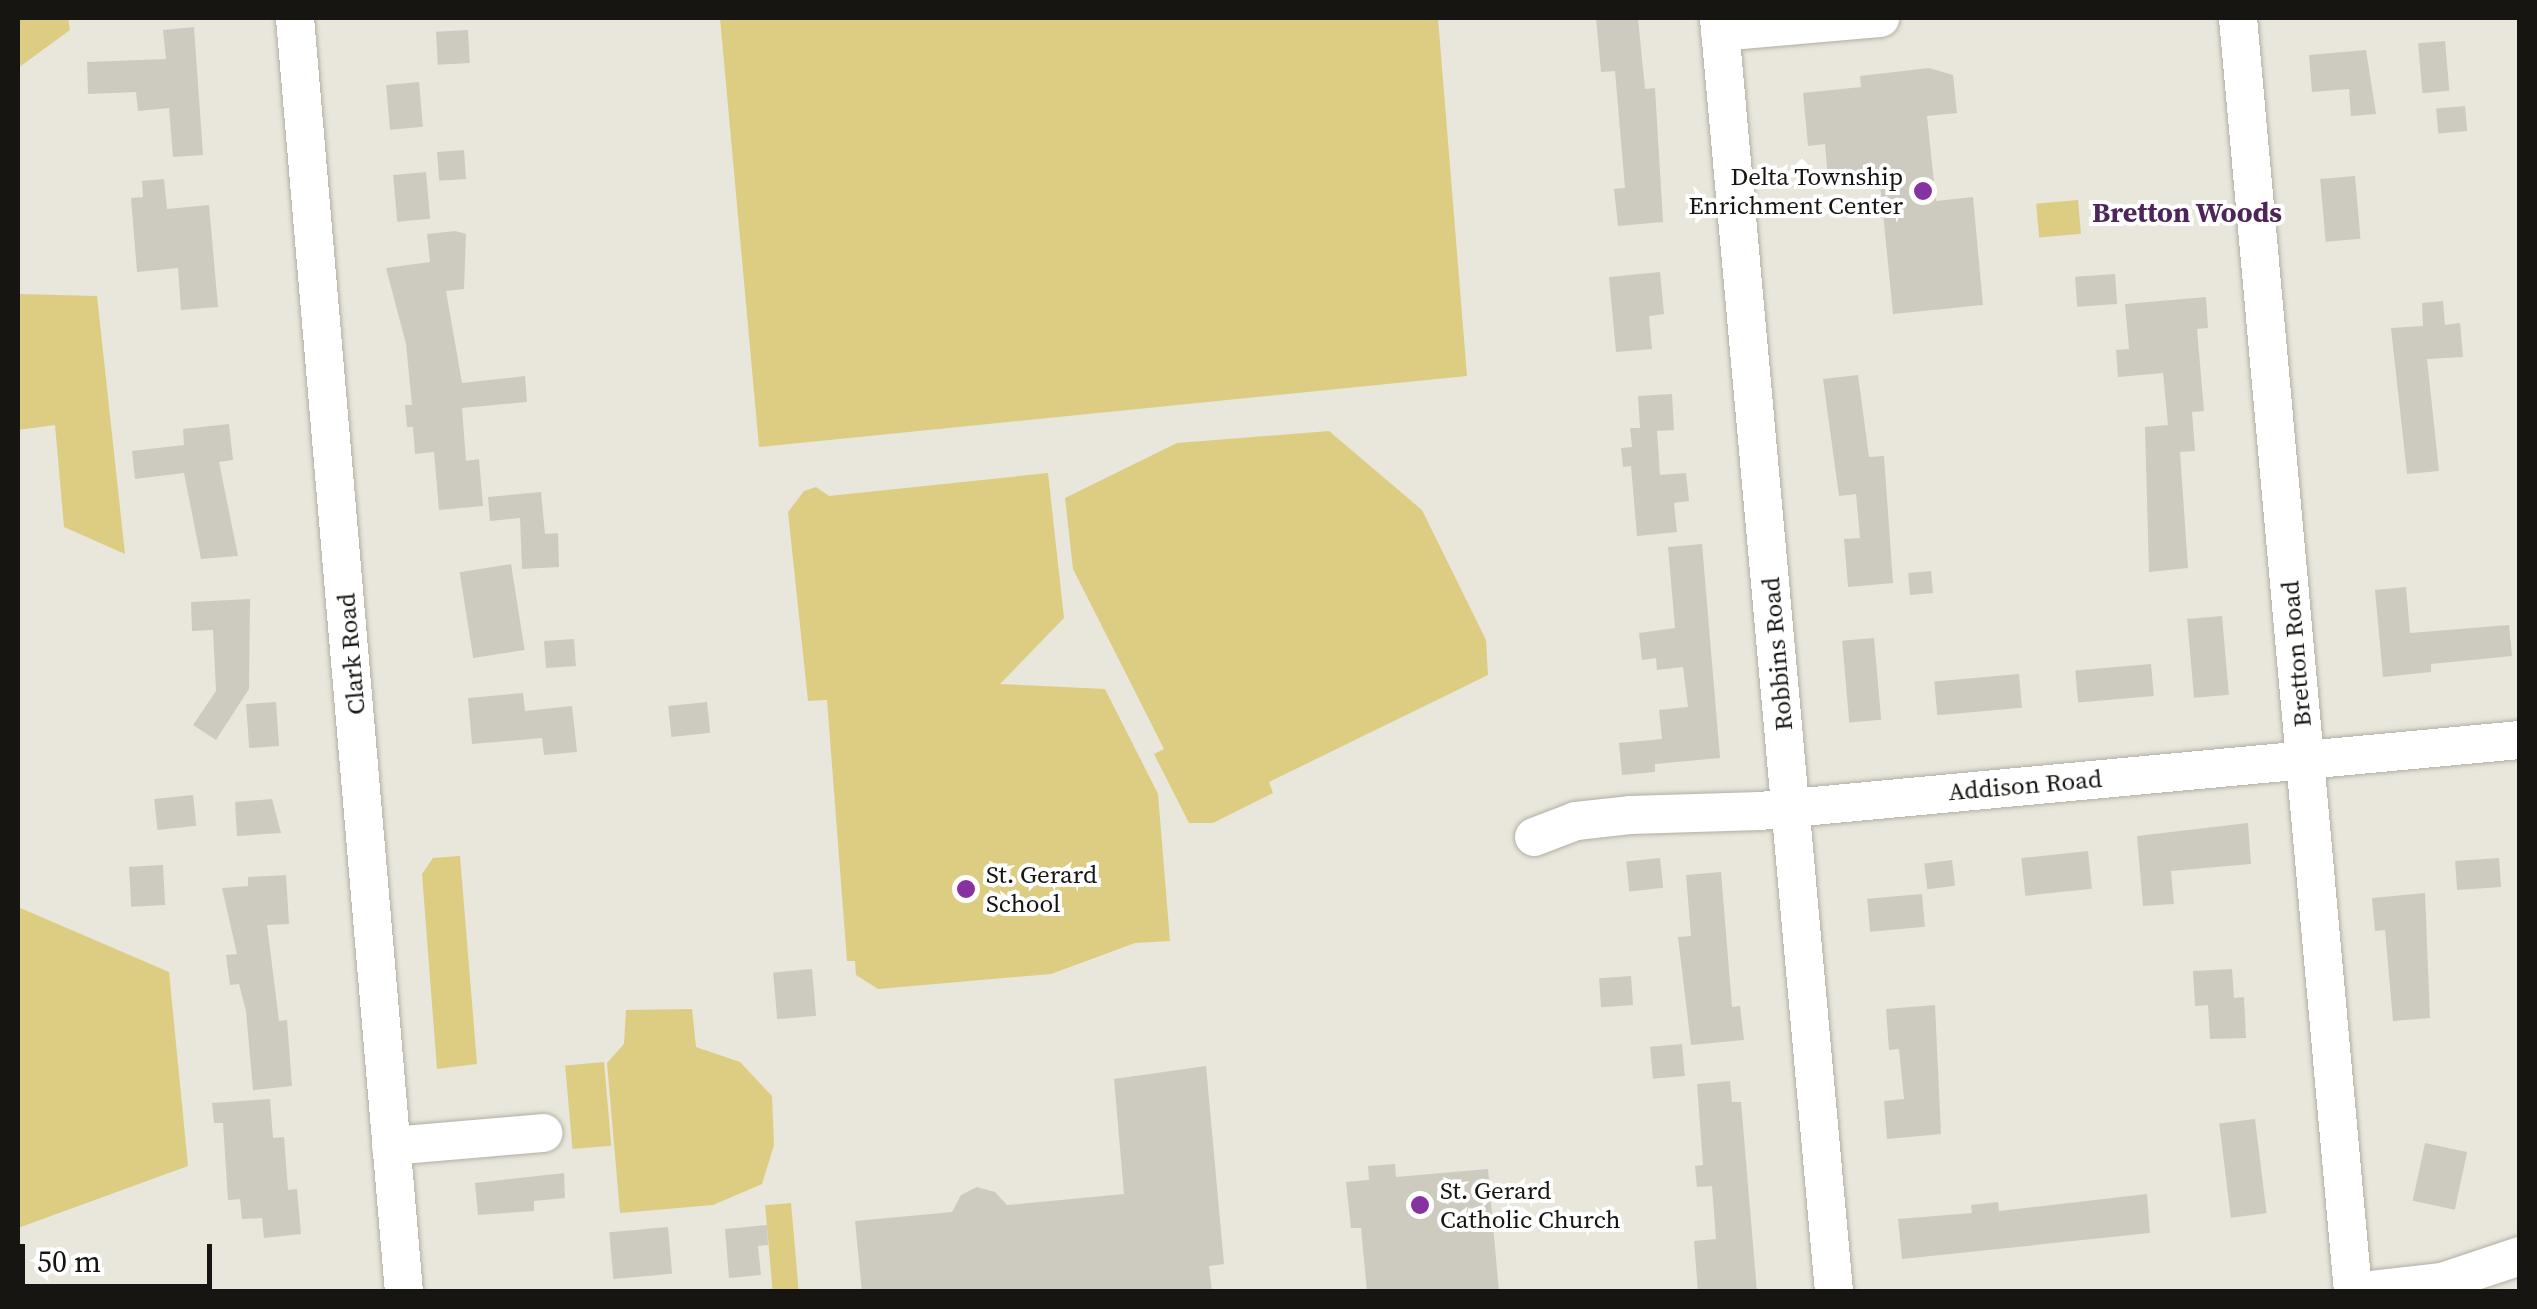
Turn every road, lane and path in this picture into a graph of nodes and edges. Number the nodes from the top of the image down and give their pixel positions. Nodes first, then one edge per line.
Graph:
1 (294, 18) edge
2 (1880, 18) edge
3 (2238, 18) edge
4 (1720, 25) edge
5 (2520, 740) edge
6 (2306, 758) junction
7 (1791, 807) junction
8 (1534, 837) dead end
9 (543, 1133) dead end
10 (391, 1146) junction
11 (2520, 1256) edge
12 (404, 1292) edge
13 (1834, 1292) edge
14 (2354, 1292) edge

1 - 10 street, Clark Road
2 - 4 street
3 - 6 street, Bretton Road
4 - 7 street, Robbins Road
5 - 6 street, Addison Road
6 - 7 street, Addison Road
6 - 14 street, Bretton Road
7 - 8 street, Addison Road
7 - 13 street, Robbins Road
9 - 10 street
10 - 12 street, Clark Road
11 - 14 street

